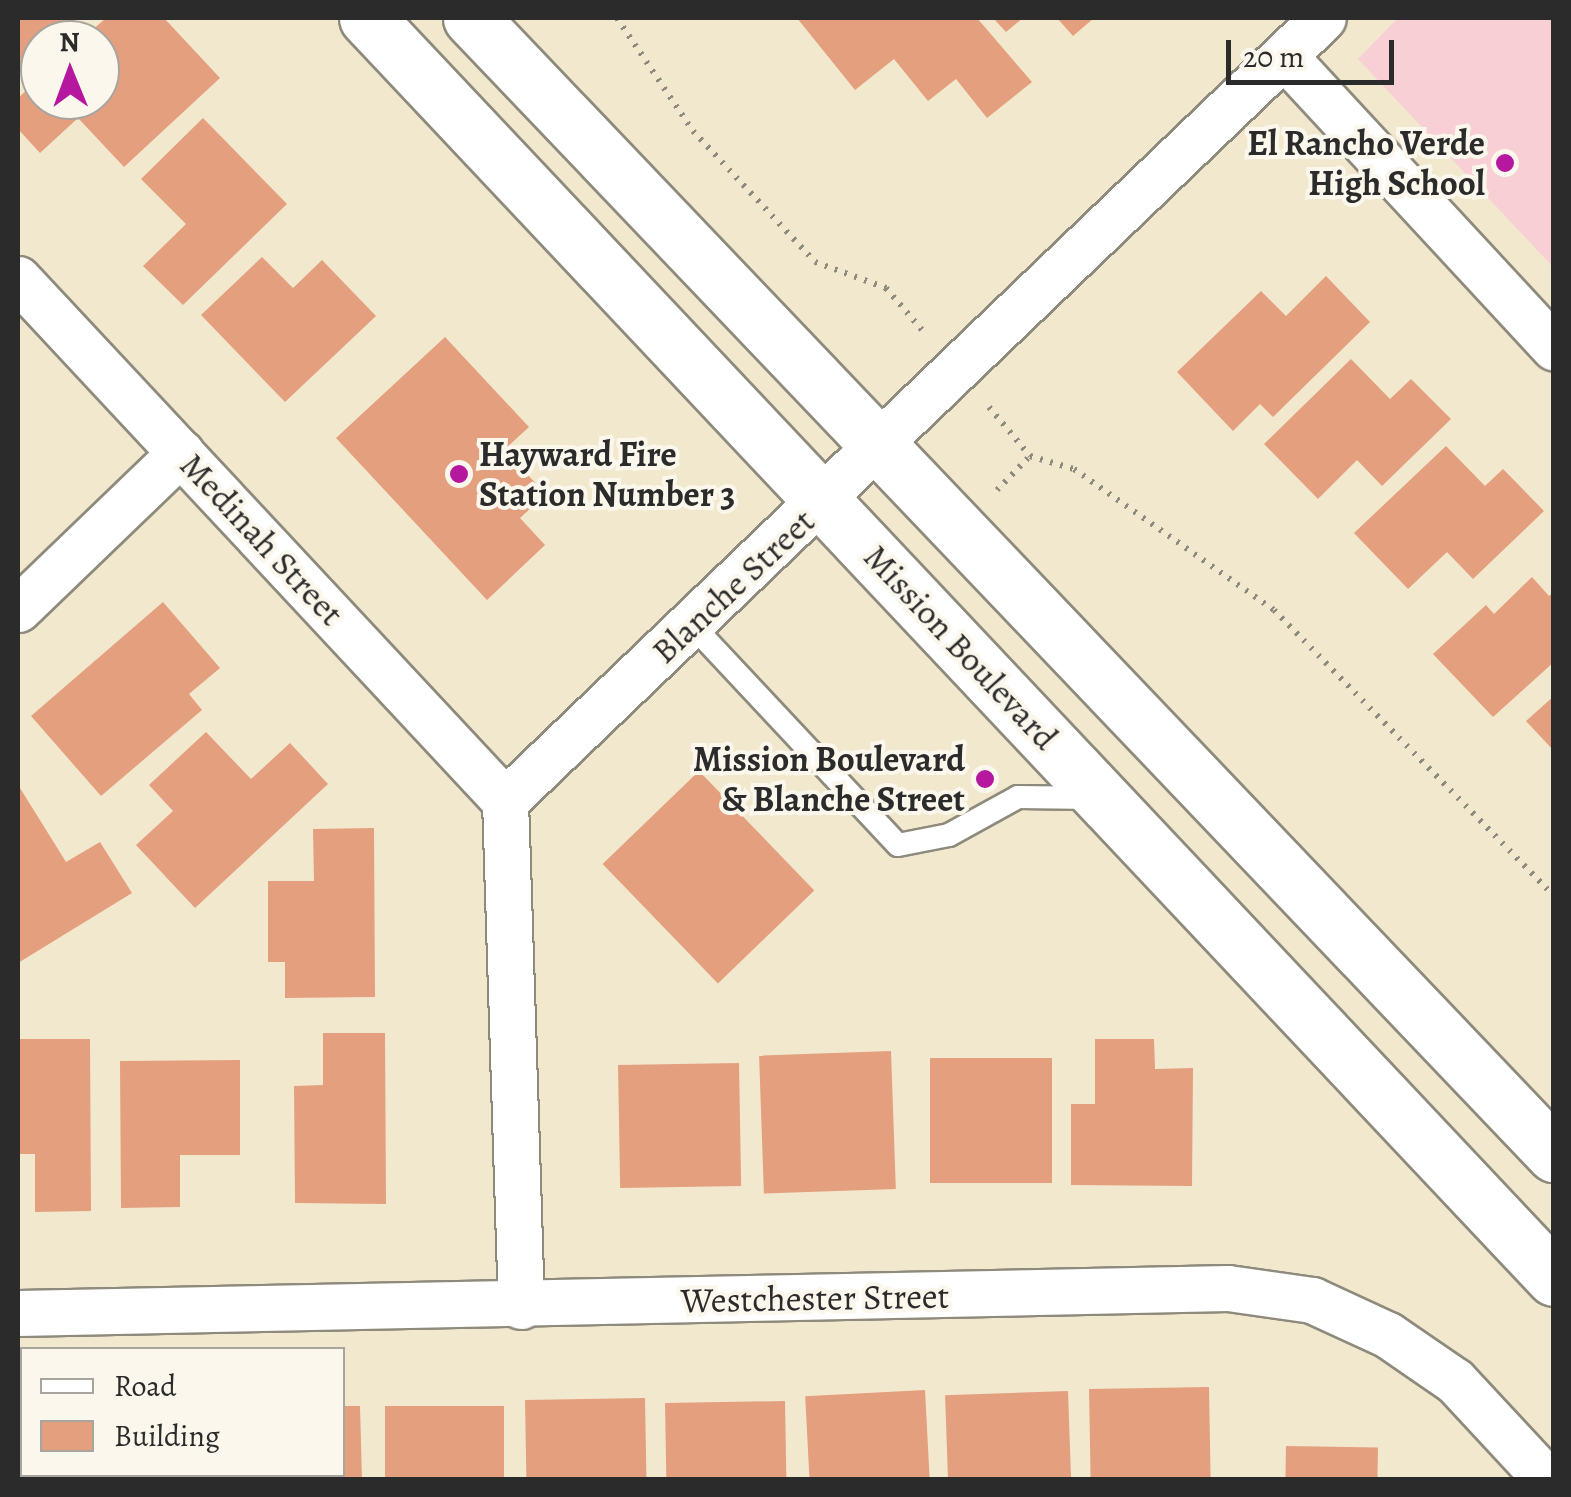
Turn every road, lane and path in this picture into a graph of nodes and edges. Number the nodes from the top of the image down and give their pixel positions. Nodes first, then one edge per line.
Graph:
1 (367, 18) edge
2 (471, 18) edge
3 (616, 18) edge
4 (1323, 18) edge
5 (1285, 57) junction
6 (18, 279) edge
7 (1554, 347) edge
8 (958, 372) junction
9 (877, 450) junction
10 (182, 452) junction
11 (1030, 456) junction
12 (824, 500) junction
13 (955, 532) junction
14 (18, 609) edge
15 (692, 625) junction
16 (1103, 798) junction
17 (504, 801) junction
18 (1554, 896) edge
19 (1554, 1154) edge
20 (1554, 1278) edge
21 (521, 1306) junction
22 (18, 1313) edge
23 (1547, 1480) edge

1 - 12 main road, Mission Boulevard
2 - 9 main road
3 - 8 path
4 - 5 street, Blanche Street
5 - 7 street
5 - 8 street, Blanche Street
6 - 10 street, Medinah Street
8 - 9 street, Blanche Street
8 - 11 path
9 - 12 street, Blanche Street
9 - 13 main road
10 - 14 street
10 - 17 street, Medinah Street
11 - 13 path
11 - 18 path
12 - 15 street, Blanche Street
12 - 16 main road, Mission Boulevard
13 - 19 main road
15 - 16 lane
15 - 17 street, Blanche Street
16 - 20 main road, Mission Boulevard
17 - 21 street
21 - 22 street, Westchester Street
21 - 23 street, Westchester Street

